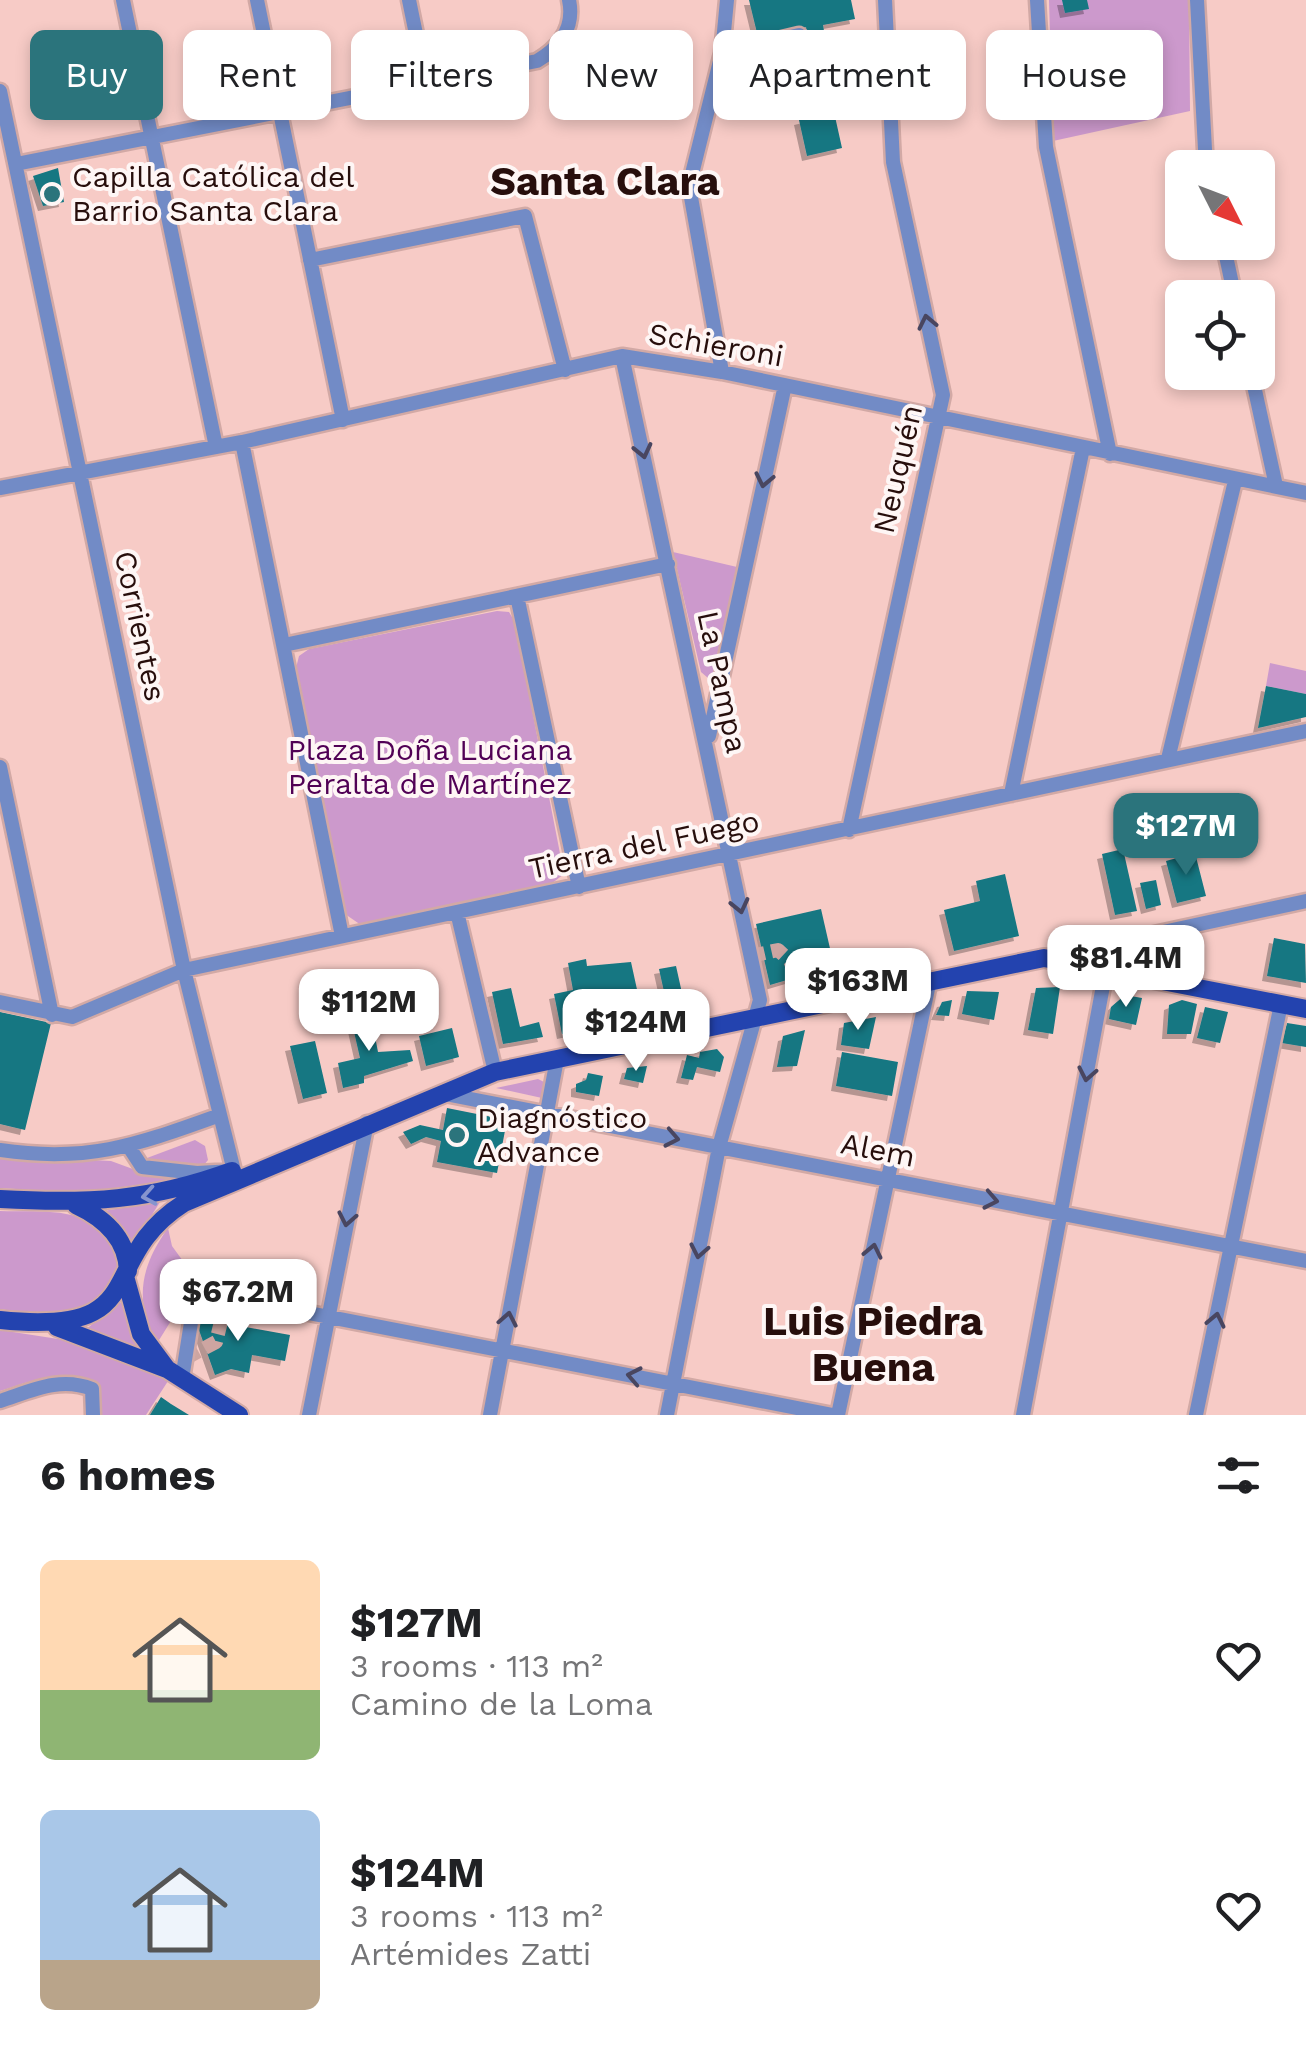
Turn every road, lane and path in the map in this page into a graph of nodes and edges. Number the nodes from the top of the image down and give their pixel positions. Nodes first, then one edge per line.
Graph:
1 (123, 0) edge
2 (257, 0) edge
3 (408, 0) edge
4 (569, 0) edge
5 (727, 0) edge
6 (885, 0) edge
7 (1036, 0) edge
8 (1197, 0) edge
9 (263, 30) edge
10 (415, 30) edge
11 (724, 30) edge
12 (529, 63) edge
13 (713, 89) edge
14 (0, 90) edge
15 (244, 120) edge
16 (281, 120) edge
17 (152, 138) junction
18 (1205, 150) edge
19 (16, 164) junction
20 (310, 260) junction
21 (622, 356) junction
22 (565, 370) junction
23 (722, 372) junction
24 (785, 385) junction
25 (1255, 390) edge
26 (936, 417) junction
27 (343, 420) junction
28 (242, 442) junction
29 (216, 447) junction
30 (1083, 448) junction
31 (1110, 454) junction
32 (79, 474) junction
33 (1235, 481) junction
34 (1276, 486) junction
35 (0, 488) edge
36 (1306, 493) edge
37 (668, 564) junction
38 (517, 596) junction
39 (284, 645) junction
40 (1306, 731) edge
41 (707, 742) junction
42 (1168, 759) junction
43 (0, 766) edge
44 (2, 790) edge
45 (1012, 794) junction
46 (849, 830) junction
47 (728, 856) junction
48 (579, 887) junction
49 (1306, 900) edge
50 (457, 912) junction
51 (342, 936) junction
52 (1112, 943) junction
53 (1044, 958) junction
54 (184, 970) junction
55 (1106, 970) junction
56 (929, 984) junction
57 (0, 1002) edge
58 (1281, 1004) junction
59 (1306, 1009) edge
60 (52, 1015) junction
61 (753, 1020) junction
62 (557, 1060) junction
63 (495, 1072) junction
64 (439, 1093) junction
65 (547, 1114) junction
66 (217, 1116) junction
67 (366, 1123) junction
68 (129, 1147) junction
69 (720, 1147) junction
70 (0, 1150) edge
71 (276, 1162) junction
72 (234, 1171) junction
73 (888, 1180) junction
74 (0, 1199) edge
75 (72, 1203) junction
76 (1061, 1213) junction
77 (1231, 1246) junction
78 (1306, 1260) edge
79 (127, 1276) junction
80 (196, 1295) junction
81 (225, 1306) dead end
82 (328, 1317) junction
83 (0, 1320) edge
84 (52, 1326) junction
85 (502, 1351) junction
86 (175, 1374) junction
87 (672, 1384) junction
88 (0, 1401) edge
89 (93, 1415) edge
90 (238, 1415) edge
91 (308, 1415) edge
92 (490, 1415) edge
93 (666, 1415) edge
94 (836, 1415) edge
95 (1023, 1415) edge
96 (1196, 1415) edge

1 - 17 street
2 - 9 street
3 - 10 street
4 - 12 street
5 - 11 street
26 -> 6 street, Neuquén
7 - 31 street
8 - 18 street
13 - 23 street
14 - 19 street, Corrientes
15 - 17 street
16 - 20 street
17 - 19 street
17 - 29 street
19 - 32 street, Corrientes
20 - 22 street
20 - 27 street
21 - 22 street, Schieroni
21 - 23 street, Schieroni
21 -> 37 street, La Pampa
22 - 27 street, Schieroni
23 - 24 street, Schieroni
24 - 26 street, Schieroni
24 -> 41 street
25 - 34 street
26 - 30 street, Schieroni
26 - 46 street, Neuquén
27 - 28 street, Schieroni
28 - 29 street, Schieroni
28 - 39 street
29 - 32 street, Schieroni
30 - 31 street, Schieroni
30 - 45 street
31 - 33 street, Schieroni
32 - 35 street, Schieroni
32 - 54 street, Corrientes
33 - 34 street, Schieroni
33 - 42 street
34 - 36 street, Schieroni
37 - 38 street
37 - 41 street, La Pampa
38 - 39 street
38 - 48 street
39 - 51 street
40 - 42 street, Tierra del Fuego
41 - 47 street, La Pampa
42 - 45 street, Tierra del Fuego
43 - 44 street
44 - 60 street
45 - 46 street, Tierra del Fuego
46 - 47 street, Tierra del Fuego
47 - 48 street, Tierra del Fuego
47 -> 61 street, La Pampa
48 - 50 street, Tierra del Fuego
49 - 52 street
50 - 51 street, Tierra del Fuego
50 - 63 street
51 - 54 street, Tierra del Fuego
52 - 53 street
52 - 55 street
53 - 55 main road
53 - 56 main road
54 - 60 street, Tierra del Fuego
54 - 66 street, Corrientes
55 - 58 main road
55 -> 76 street
56 - 61 main road
56 - 73 street
57 - 60 street, Tierra del Fuego
58 - 59 main road
58 - 77 street
61 - 62 main road
61 - 69 street, La Pampa
62 - 63 main road
62 - 65 street
63 - 64 main road
64 - 65 street, Alem
64 - 67 main road
65 -> 69 street, Alem
85 -> 65 street
66 - 68 street
66 - 72 street, Corrientes
67 - 71 main road
67 -> 82 street
68 - 70 street
68 - 72 street
69 - 73 street, Alem
69 -> 87 street, La Pampa
71 - 72 main road
71 - 79 main road
72 -> 75 main road
73 -> 76 street, Alem
94 -> 73 street
74 - 75 main road
75 - 79 main road
76 - 77 street, Alem
76 - 95 street
77 - 78 street, Alem
96 -> 77 street
79 - 84 main road
79 - 86 main road
80 - 81 street
80 - 82 street
80 - 86 street
82 - 85 street
82 - 91 street
83 - 84 main road
84 - 86 main road
87 -> 85 street
85 - 92 street
86 - 90 main road
87 - 93 street, La Pampa
87 - 94 street
88 - 89 street

